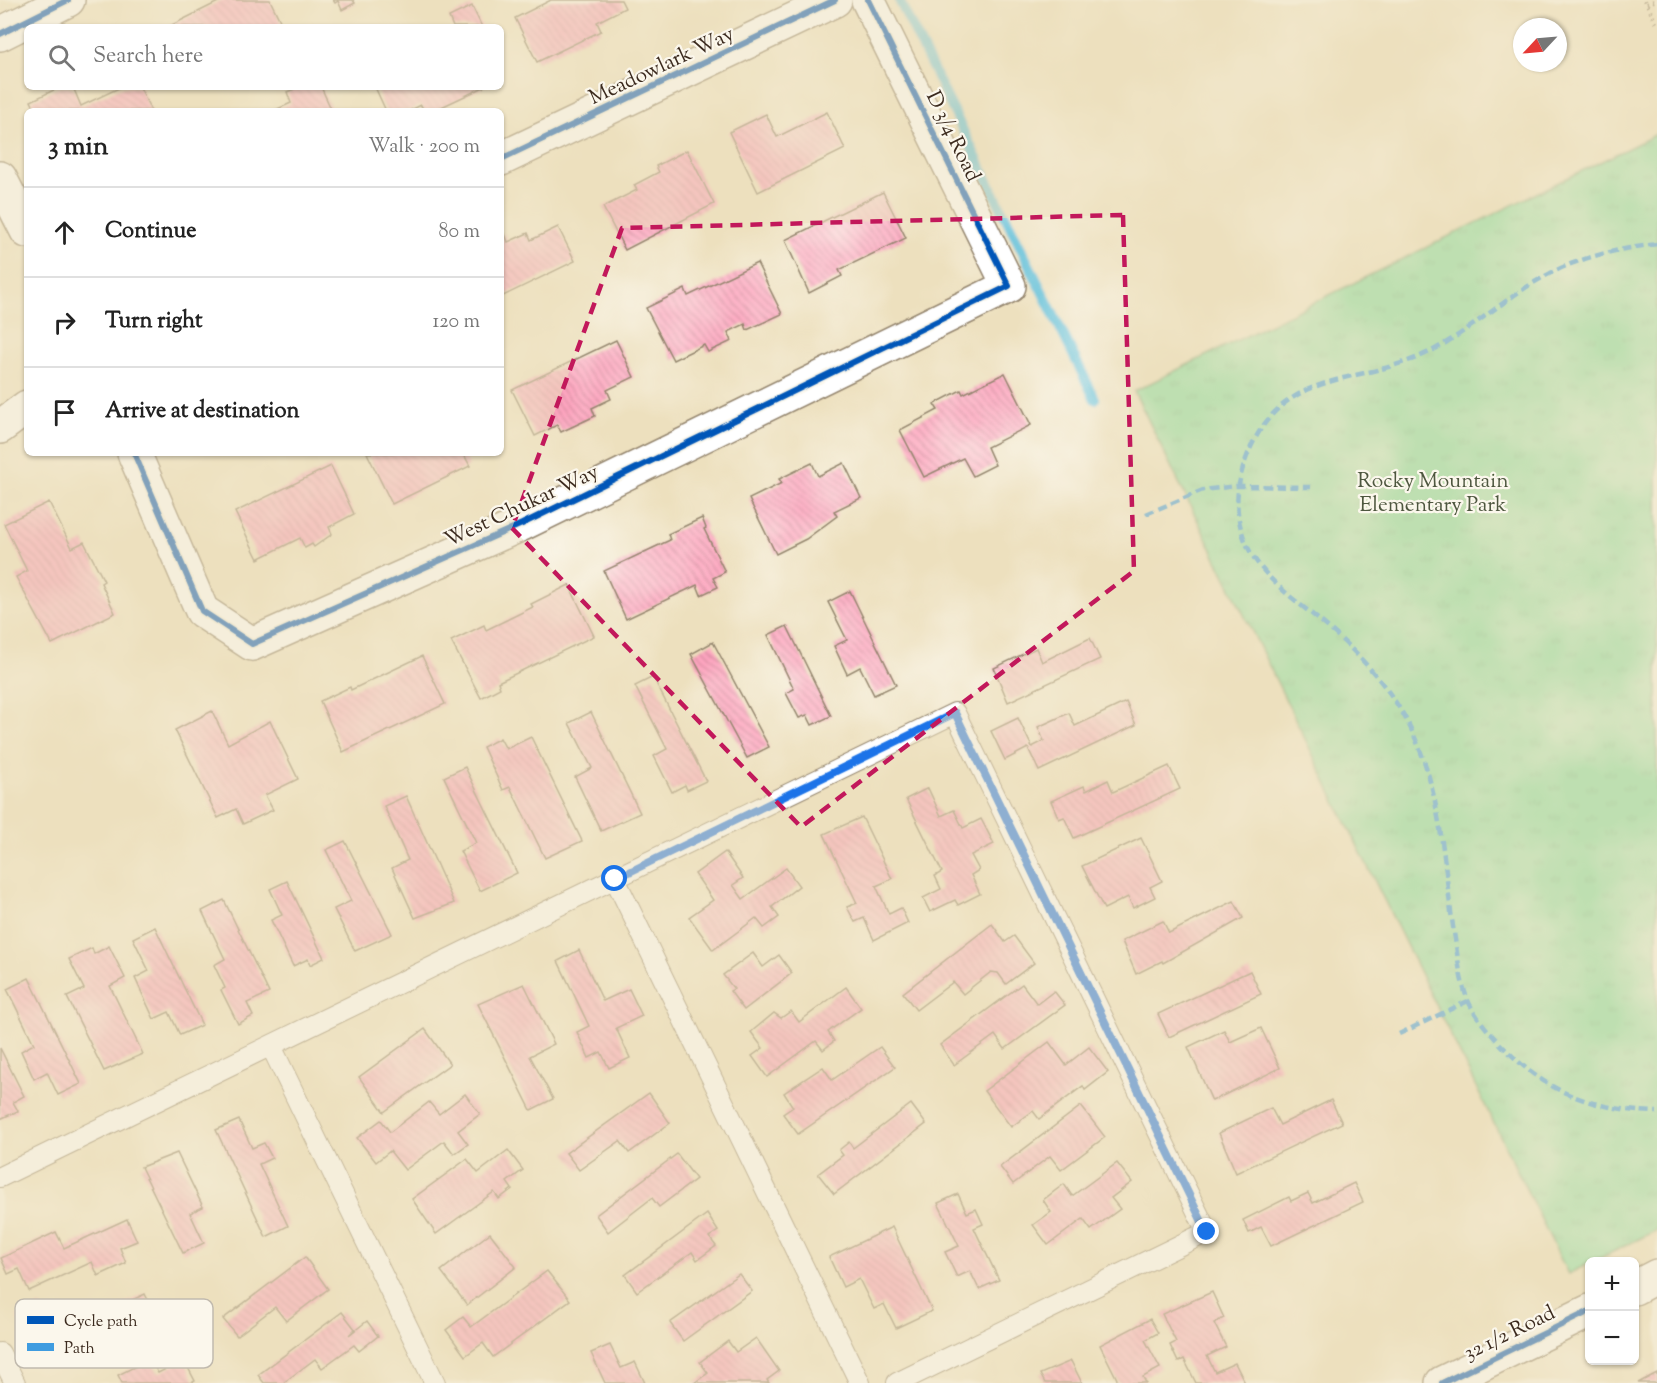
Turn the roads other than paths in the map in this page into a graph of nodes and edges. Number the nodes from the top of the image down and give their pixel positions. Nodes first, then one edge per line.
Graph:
1 (68, 0) edge
2 (835, 0) edge
3 (868, 0) edge
4 (0, 34) edge
5 (504, 158) edge
6 (0, 178) edge
7 (24, 225) edge
8 (1009, 286) joint
9 (24, 409) edge
10 (0, 427) edge
11 (135, 456) edge
12 (615, 879) junction
13 (271, 1046) junction
14 (0, 1178) edge
15 (1657, 1276) edge
16 (1639, 1286) edge
17 (1585, 1313) edge
18 (0, 1353) edge
19 (15, 1383) edge
20 (435, 1383) edge
21 (860, 1383) edge
22 (897, 1383) edge
23 (1442, 1383) edge

1 - 4 street
2 - 5 street, Meadowlark Way
3 - 8 street, D 3/4 Road
6 - 7 street
8 - 11 street, West Chukar Way
9 - 10 street
12 - 13 lane
12 - 21 lane
12 - 22 lane
13 - 14 lane
13 - 20 lane
15 - 16 street
17 - 23 street, 32 1/2 Road
18 - 19 lane

